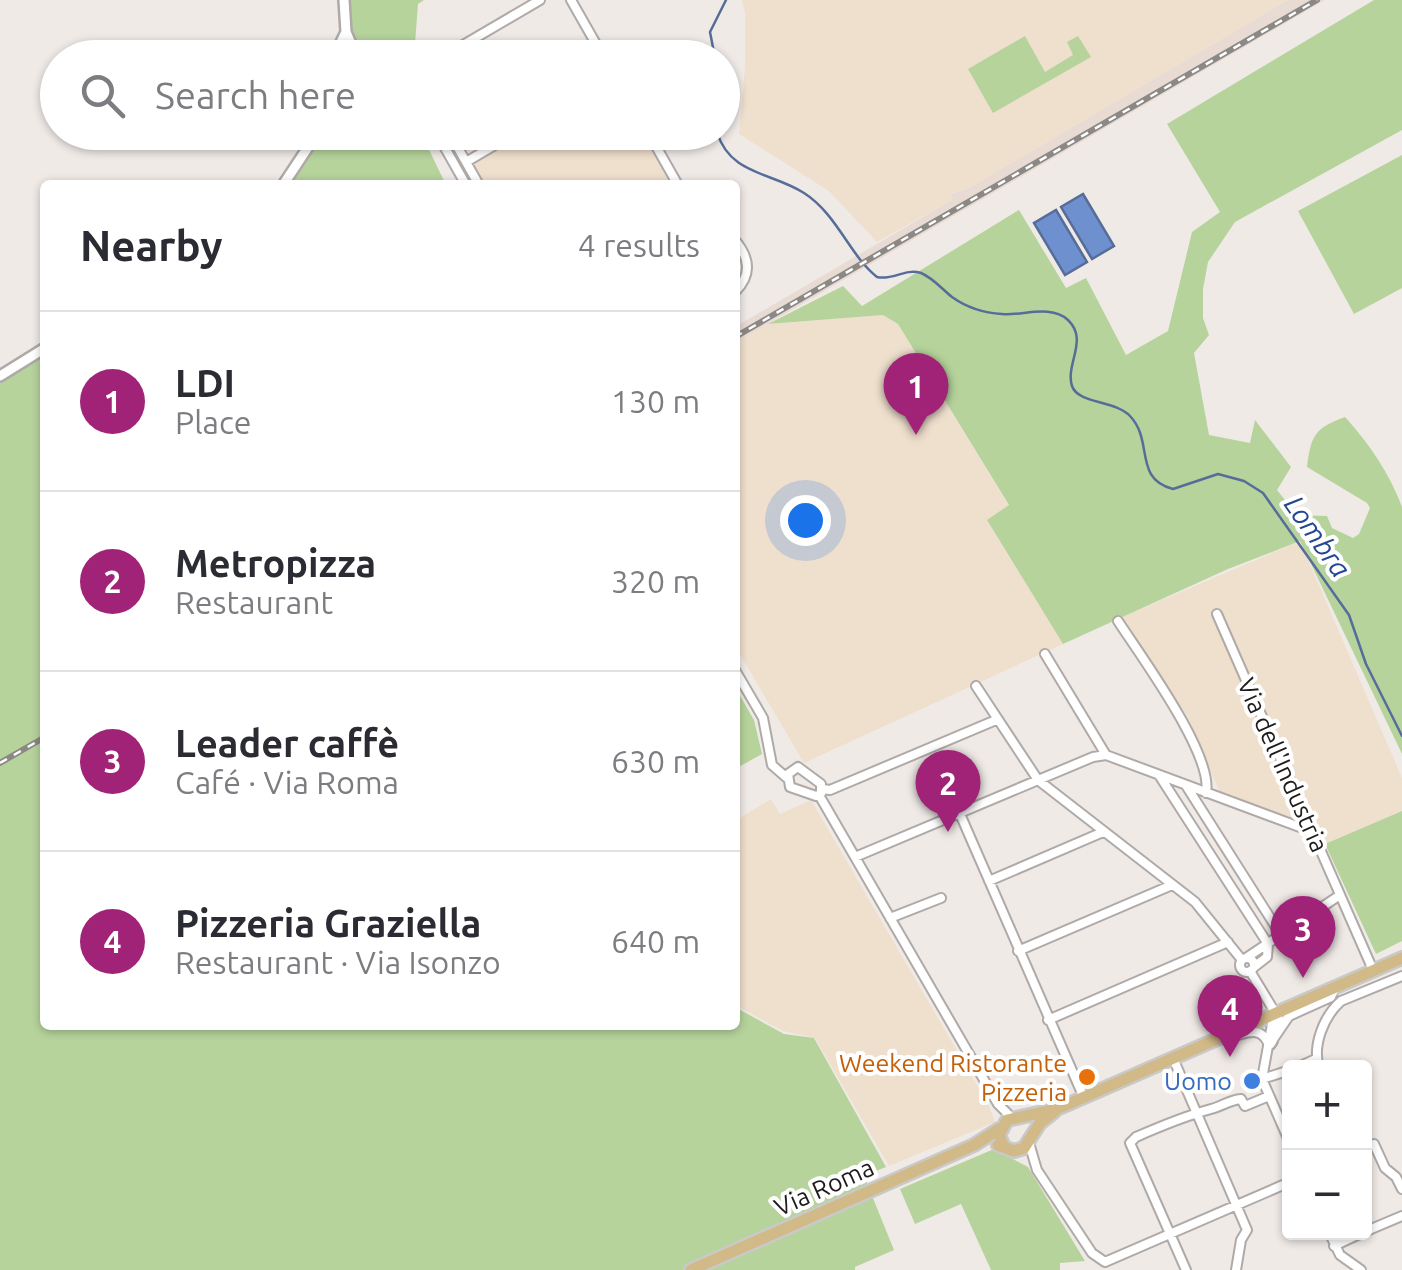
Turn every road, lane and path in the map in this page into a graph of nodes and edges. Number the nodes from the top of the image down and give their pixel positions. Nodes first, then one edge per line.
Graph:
1 (344, 0) edge
2 (540, 0) edge
3 (571, 0) edge
4 (346, 32) junction
5 (342, 40) edge
6 (349, 40) edge
7 (472, 40) edge
8 (594, 40) edge
9 (306, 150) edge
10 (446, 150) edge
11 (459, 150) edge
12 (486, 150) edge
13 (658, 150) edge
14 (466, 162) junction
15 (286, 180) edge
16 (463, 180) edge
17 (476, 180) edge
18 (675, 180) edge
19 (740, 248) edge
20 (740, 287) edge
21 (40, 351) edge
22 (0, 376) edge
23 (1217, 614) dead end
24 (1118, 621) dead end
25 (1045, 654) dead end
26 (740, 679) edge
27 (976, 686) dead end
28 (996, 720) junction
29 (1106, 755) junction
30 (1159, 775) junction
31 (786, 778) junction
32 (1038, 780) junction
33 (1185, 785) junction
34 (821, 792) junction
35 (1206, 793) junction
36 (960, 814) junction
37 (1103, 832) junction
38 (1312, 832) junction
39 (854, 857) junction
40 (989, 882) junction
41 (1172, 885) junction
42 (1340, 895) junction
43 (941, 898) dead end
44 (890, 918) junction
45 (1280, 936) junction
46 (1228, 942) junction
47 (1268, 944) junction
48 (1018, 951) junction
49 (1402, 958) edge
50 (1244, 959) junction
51 (1252, 969) junction
52 (1373, 970) junction
53 (1402, 976) edge
54 (1336, 986) junction
55 (1274, 1013) junction
56 (1048, 1020) junction
57 (1220, 1038) junction
58 (1271, 1044) junction
59 (1173, 1058) junction
60 (1318, 1060) edge
61 (1282, 1073) edge
62 (1262, 1079) junction
63 (1268, 1096) junction
64 (1084, 1098) junction
65 (1057, 1109) junction
66 (1196, 1111) junction
67 (1009, 1122) junction
68 (1282, 1126) edge
69 (1031, 1139) junction
70 (974, 1145) junction
71 (1011, 1149) junction
72 (1372, 1150) edge
73 (1036, 1167) junction
74 (1282, 1185) edge
75 (1402, 1189) edge
76 (1237, 1205) junction
77 (1402, 1216) edge
78 (1372, 1229) edge
79 (1170, 1234) junction
80 (1331, 1240) edge
81 (1347, 1240) edge
82 (1334, 1246) junction
83 (692, 1270) edge
84 (1186, 1270) edge
85 (1236, 1270) edge
86 (1362, 1270) edge

1 - 4 street
2 - 7 street
3 - 8 street
4 - 5 street
4 - 6 street
9 - 15 street
10 - 16 street
11 - 14 street
12 - 14 street
13 - 18 street
14 - 17 street
19 - 20 street
21 - 22 street
23 - 38 street, Via dell'Industria
24 - 35 street
25 - 29 street
26 - 31 street
27 - 28 street
28 - 32 street
28 - 34 street
29 - 30 street
29 - 32 street
30 - 33 street
30 - 47 street
31 - 34 street
31 - 34 street
32 - 36 street
32 - 37 street
33 - 35 street
33 - 45 street
34 - 39 street
35 - 38 street
36 - 39 street
36 - 40 street
37 - 40 street
37 - 41 street
38 - 42 street, Via dell'Industria
39 - 44 street
40 - 48 street
41 - 46 street
41 - 48 street
42 - 45 street
42 - 52 street, Via dell'Industria
43 - 44 street
44 - 67 street
45 - 47 street
46 - 50 street
46 - 56 street
47 - 50 street
47 - 51 street
48 - 56 street
49 - 52 main road, Via Roma
50 - 51 street
51 - 55 street
52 - 54 main road, Via Roma
53 - 60 street
54 - 55 main road, Via Roma
54 - 58 street
55 - 57 main road, Via Roma
55 - 58 street
56 - 64 street
57 - 58 street
57 - 59 main road, Via Roma
58 - 62 street
59 - 64 main road, Via Roma
59 - 66 street
61 - 62 street
62 - 63 street
63 - 66 street
63 - 68 street
64 - 65 main road, Via Roma
65 - 67 main road, Via Roma
65 - 69 main road, Via Roma
66 - 76 street
66 - 79 street
67 - 69 main road
67 - 70 main road, Via Roma
67 - 71 main road
69 - 71 main road, Via Roma
69 - 73 street
70 - 71 main road, Via Roma
70 - 83 main road, Via Roma
71 - 73 street
72 - 75 street
73 - 79 street
74 - 76 street
76 - 79 street
76 - 85 street
77 - 78 street
79 - 84 street
80 - 82 street
81 - 82 street
82 - 86 street

